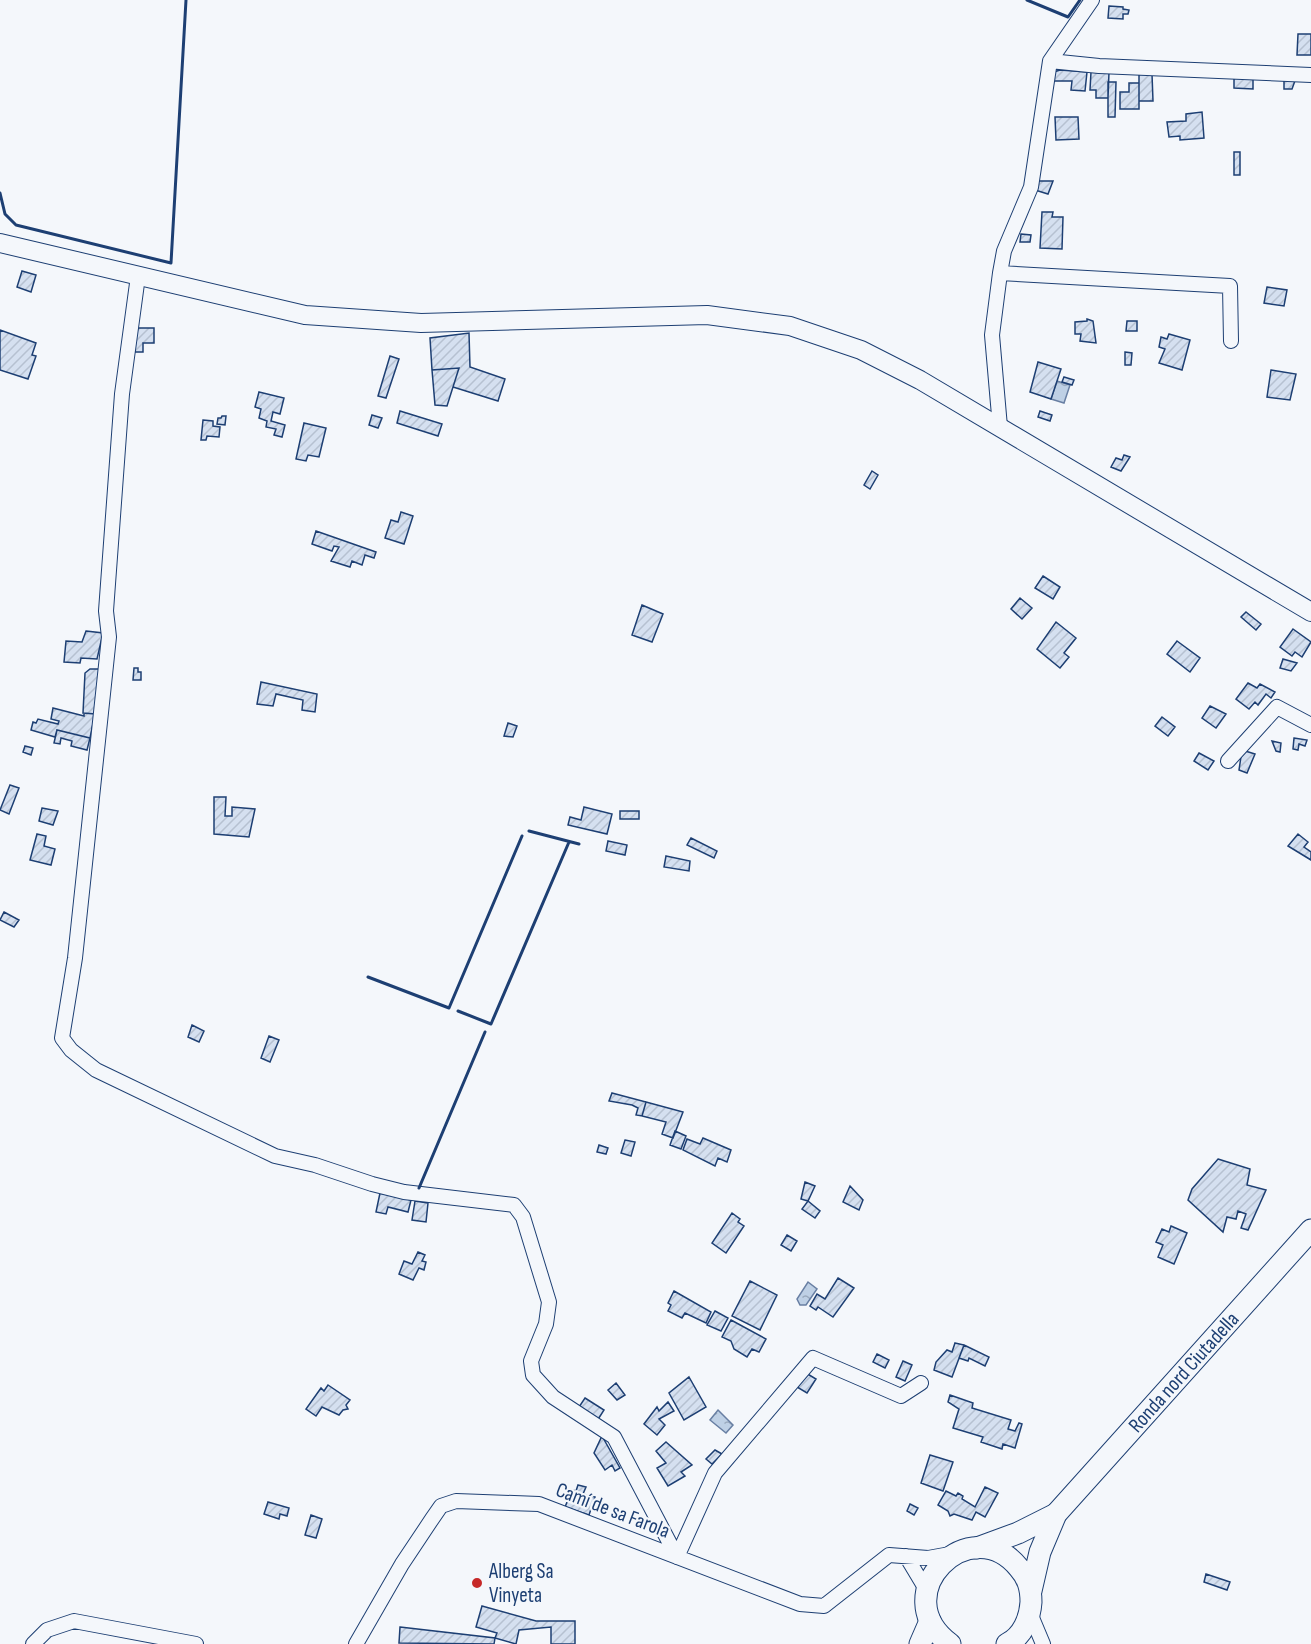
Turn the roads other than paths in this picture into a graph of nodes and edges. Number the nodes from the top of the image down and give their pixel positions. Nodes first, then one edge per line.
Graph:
1 (1092, 0) edge
2 (1050, 61) junction
3 (1311, 75) edge
4 (0, 243) edge
5 (999, 273) junction
6 (138, 276) junction
7 (1231, 341) dead end
8 (1000, 427) junction
9 (1311, 612) edge
10 (1311, 725) edge
11 (1228, 761) dead end
12 (1311, 1230) edge
13 (921, 1383) dead end
14 (1056, 1514) junction
15 (977, 1548) junction
16 (954, 1554) junction
17 (906, 1556) junction
18 (677, 1557) junction
19 (927, 1591) junction
20 (1031, 1591) junction
21 (1030, 1613) junction
22 (930, 1621) junction
23 (33, 1644) edge
24 (196, 1644) edge
25 (357, 1644) edge
26 (920, 1644) edge
27 (950, 1644) edge
28 (1008, 1644) edge
29 (1043, 1644) edge

1 - 2 street
2 - 3 street
2 - 5 street
4 - 6 street
5 - 7 street
5 - 8 street
6 - 8 street
6 - 18 street
8 - 9 street
10 - 11 street
12 - 14 main road, Ronda nord Ciutadella
13 - 18 street
14 - 15 main road, Ronda nord Ciutadella
14 - 20 main road, Ronda nord Ciutadella
15 - 16 main road, Ronda nord Ciutadella
15 - 20 main road
16 - 17 street, Camí de sa Farola
16 - 19 main road
17 - 18 street, Camí de sa Farola
17 - 19 street
18 - 25 street, Camí de sa Farola
19 - 22 main road
20 - 21 main road, Ronda nord Ciutadella
21 - 28 main road
21 - 29 street
22 - 26 main road
22 - 27 main road
23 - 24 street

